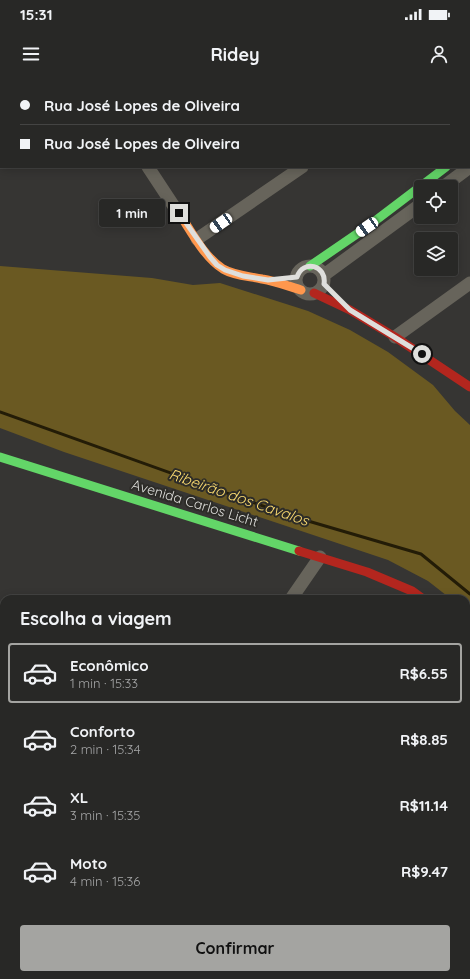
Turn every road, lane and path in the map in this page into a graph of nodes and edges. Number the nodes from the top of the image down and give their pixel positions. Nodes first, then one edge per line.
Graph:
1 (149, 168) edge
2 (301, 168) edge
3 (445, 168) edge
4 (469, 168) edge
5 (452, 180) edge
6 (414, 209) edge
7 (177, 211) joint
8 (197, 239) junction
9 (310, 266) junction
10 (297, 277) junction
11 (268, 280) junction
12 (324, 280) junction
13 (470, 283) edge
14 (301, 290) junction
15 (314, 293) junction
16 (350, 310) junction
17 (395, 337) junction
18 (469, 386) edge
19 (0, 457) edge
20 (320, 557) junction
21 (294, 595) edge
22 (411, 595) edge

1 - 7 street
2 - 8 street
3 - 9 street
4 - 5 street
6 - 12 street
7 - 8 street
8 - 11 street
9 - 10 street
9 - 12 street
10 - 11 street
10 - 14 street
11 - 14 street
12 - 15 street
12 - 16 street
13 - 17 street
14 - 15 street
15 - 16 street
16 - 17 street
17 - 18 street
19 - 20 street, Avenida Carlos Licht
20 - 21 street
20 - 22 street, Avenida Carlos Licht

